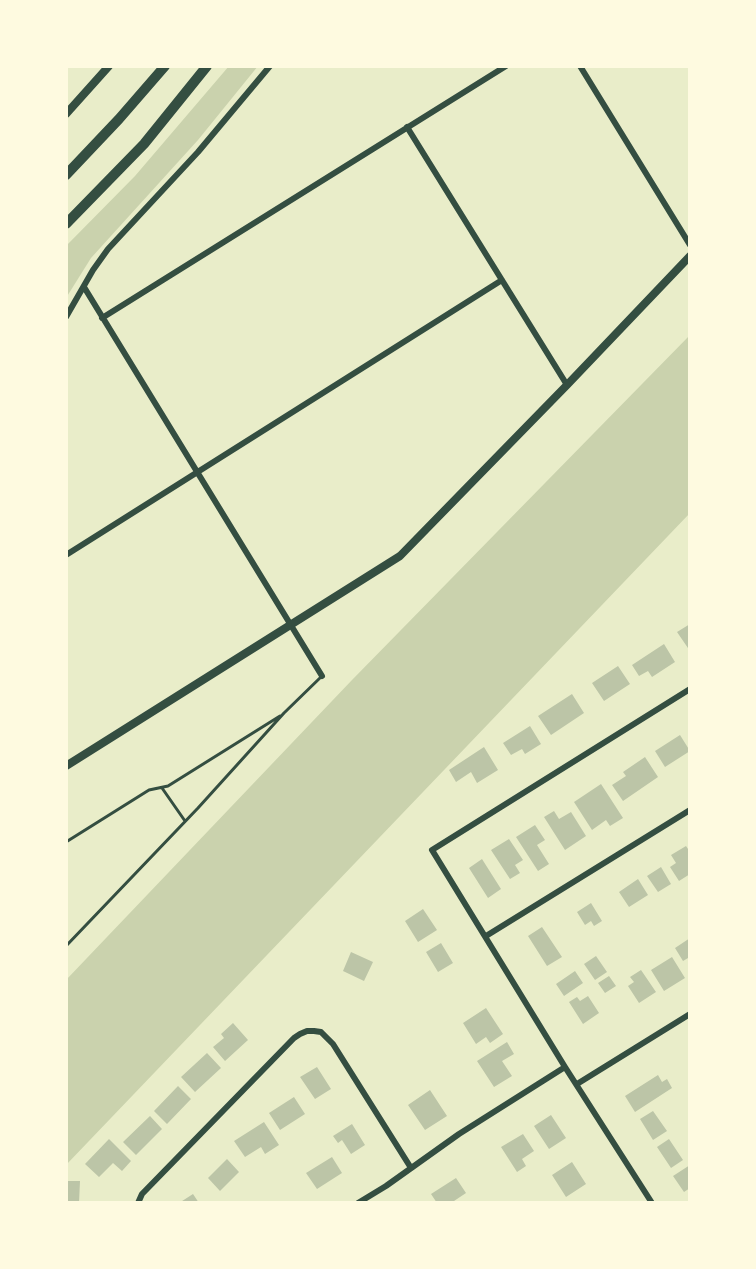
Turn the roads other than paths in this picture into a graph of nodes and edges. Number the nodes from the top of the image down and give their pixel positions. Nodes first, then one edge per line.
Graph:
1 (109, 66) edge
2 (165, 66) edge
3 (207, 66) edge
4 (270, 66) edge
5 (506, 66) edge
6 (580, 66) edge
7 (66, 114) edge
8 (407, 127) junction
9 (66, 175) edge
10 (66, 224) edge
11 (690, 245) edge
12 (690, 256) edge
13 (502, 280) junction
14 (84, 287) junction
15 (66, 317) edge
16 (102, 318) junction
17 (567, 385) junction
18 (197, 473) junction
19 (66, 555) edge
20 (290, 625) junction
21 (322, 676) joint
22 (690, 689) edge
23 (284, 713) junction
24 (66, 766) edge
25 (162, 788) junction
26 (690, 810) edge
27 (185, 821) junction
28 (66, 842) edge
29 (486, 936) junction
30 (66, 946) edge
31 (690, 1014) edge
32 (565, 1067) junction
33 (577, 1084) junction
34 (411, 1168) junction
35 (138, 1203) edge
36 (358, 1203) edge
37 (652, 1203) edge

1 - 7 street
2 - 9 highway
3 - 10 highway
4 - 14 street
5 - 8 street
6 - 11 street
8 - 13 street
8 - 16 street
12 - 17 street
13 - 17 street
13 - 18 street
14 - 15 street
14 - 16 street
16 - 18 street
17 - 20 street
18 - 19 street
18 - 20 street
20 - 21 street
20 - 24 street
21 - 23 lane
22 - 29 street
23 - 25 lane
23 - 27 lane
25 - 27 lane
25 - 28 lane
26 - 29 street
27 - 30 lane
29 - 32 street
31 - 33 street
32 - 33 street
32 - 34 street
33 - 37 street
34 - 35 street
34 - 36 street

